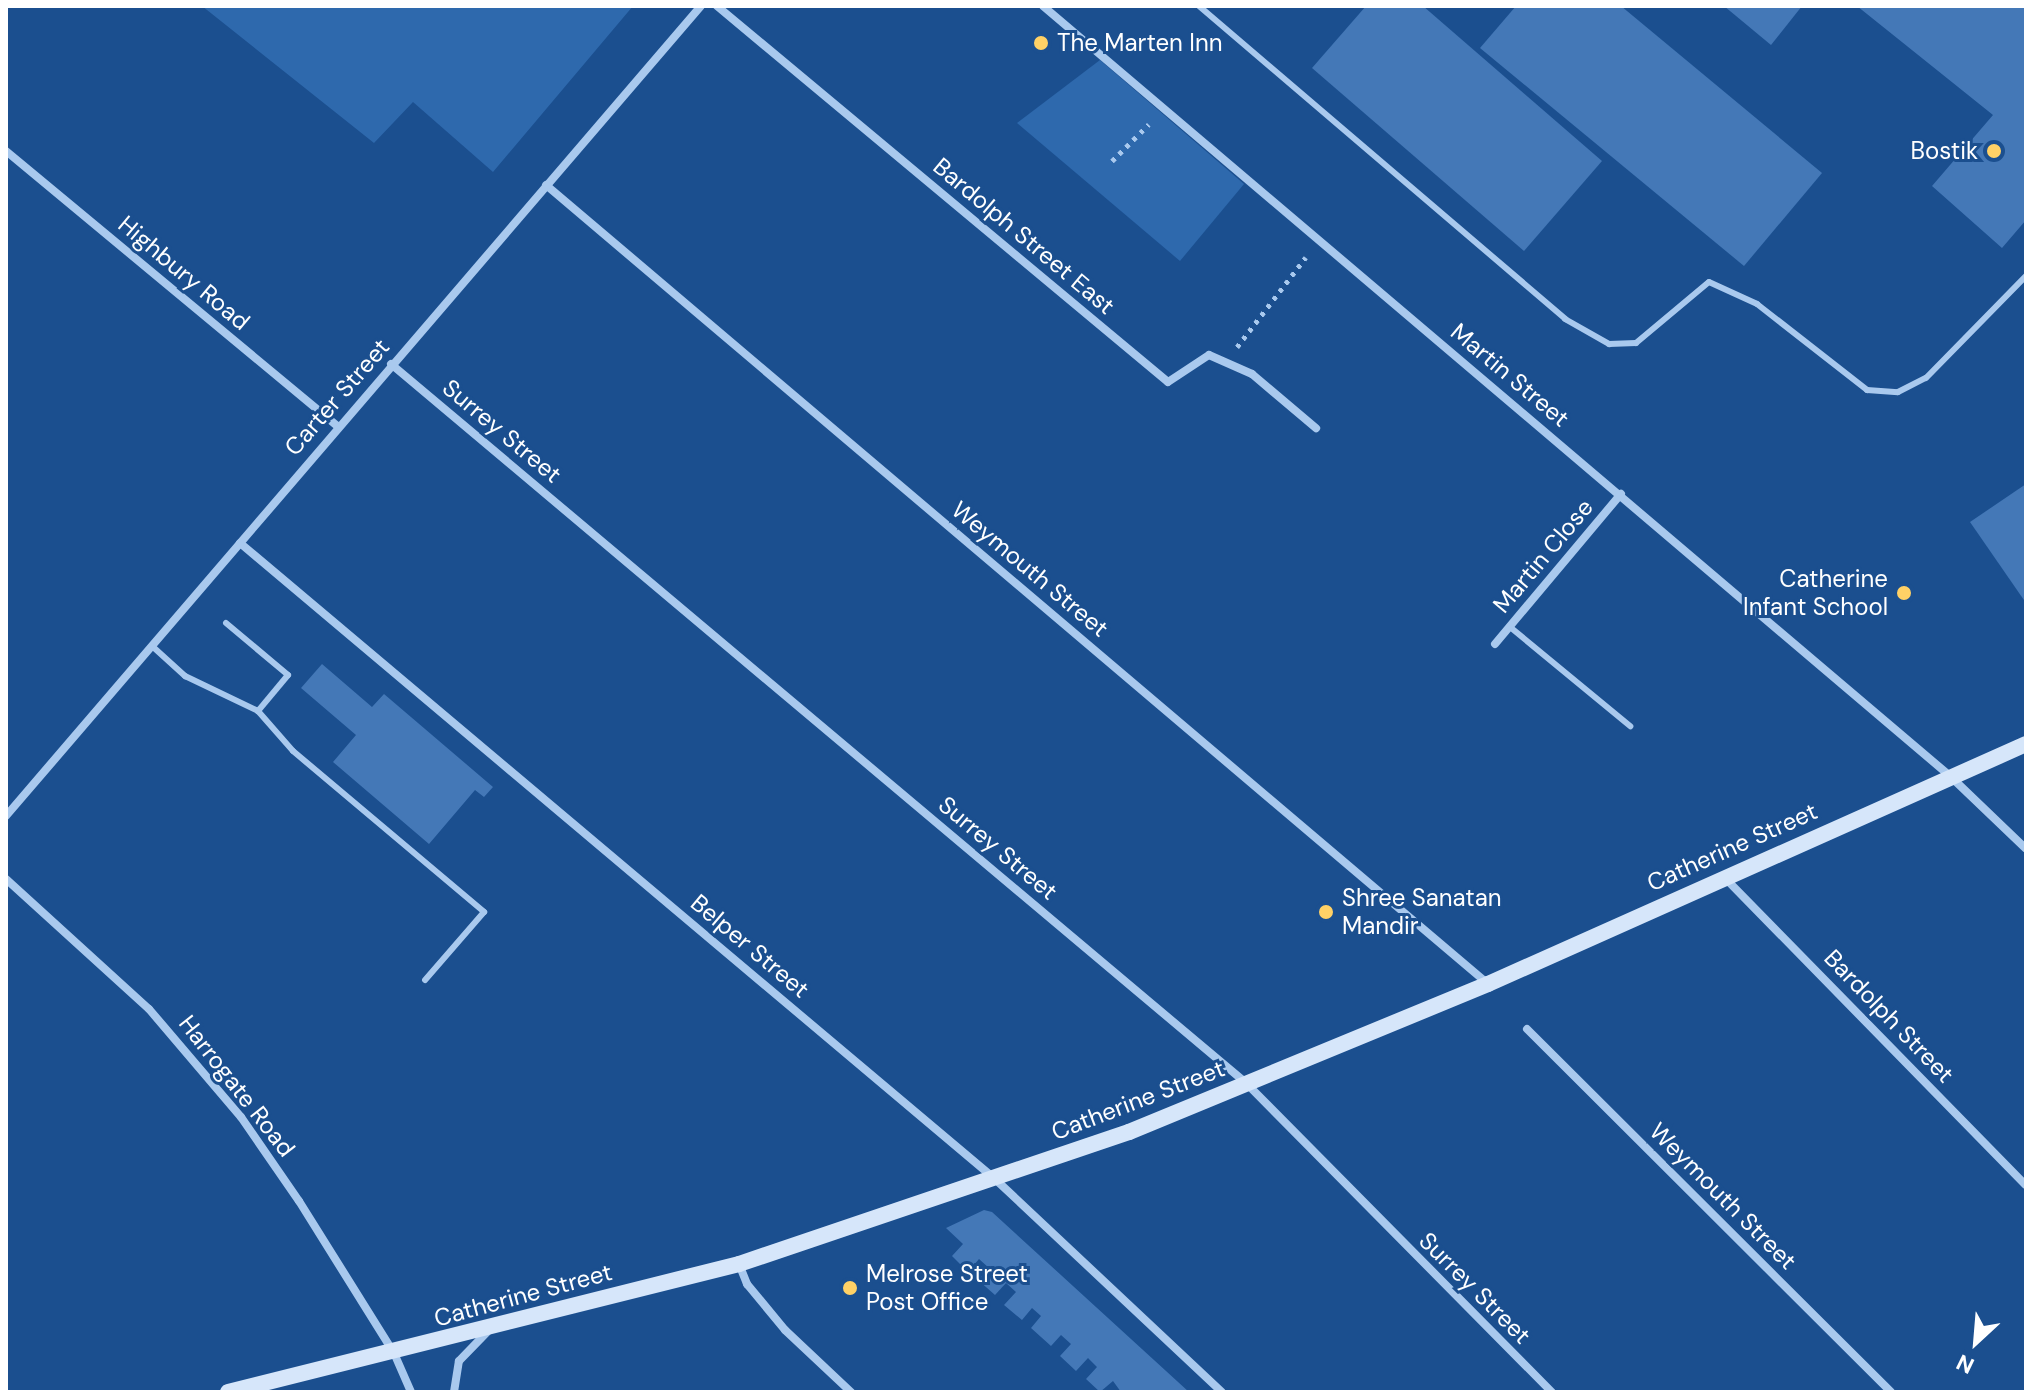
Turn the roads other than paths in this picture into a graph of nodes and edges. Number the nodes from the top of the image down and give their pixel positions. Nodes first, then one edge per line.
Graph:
1 (701, 6) edge
2 (717, 6) edge
3 (1043, 6) edge
4 (1199, 6) edge
5 (6, 151) edge
6 (546, 185) junction
7 (2026, 276) edge
8 (391, 364) junction
9 (337, 426) junction
10 (1316, 428) dead end
11 (1621, 494) junction
12 (240, 543) junction
13 (226, 623) dead end
14 (1510, 627) junction
15 (1495, 644) dead end
16 (152, 646) junction
17 (258, 711) junction
18 (1630, 726) dead end
19 (2026, 744) edge
20 (1950, 776) junction
21 (6, 816) edge
22 (2026, 849) edge
23 (1724, 876) junction
24 (6, 879) edge
25 (425, 980) dead end
26 (1488, 984) junction
27 (1527, 1029) dead end
28 (1246, 1083) junction
29 (995, 1179) junction
30 (2026, 1185) edge
31 (739, 1264) junction
32 (489, 1329) junction
33 (394, 1353) junction
34 (228, 1392) edge
35 (411, 1392) edge
36 (454, 1392) edge
37 (851, 1392) edge
38 (1222, 1392) edge
39 (1552, 1392) edge
40 (1891, 1392) edge

1 - 6 street, Carter Street
2 - 10 street, Bardolph Street East
3 - 11 street, Martin Street
4 - 7 lane
5 - 9 street, Highbury Road
6 - 8 street, Carter Street
6 - 26 street, Weymouth Street
8 - 9 street, Carter Street
8 - 28 street, Surrey Street
9 - 12 street, Carter Street
11 - 14 street, Martin Close
11 - 20 street, Martin Street
12 - 16 street, Carter Street
12 - 29 street, Belper Street
13 - 17 lane
14 - 15 street, Martin Close
14 - 18 lane
16 - 17 lane
16 - 21 street, Carter Street
17 - 25 lane
19 - 20 street, Catherine Street
20 - 22 street, Martin Street
20 - 23 street, Catherine Street
23 - 26 street, Catherine Street
23 - 30 street, Bardolph Street
24 - 33 street, Harrogate Road
26 - 28 street, Catherine Street
27 - 40 street, Weymouth Street
28 - 29 street, Catherine Street
28 - 39 street, Surrey Street
29 - 31 street, Catherine Street
29 - 38 street, Belper Street
31 - 32 street, Catherine Street
31 - 37 street
32 - 33 street, Catherine Street
32 - 36 street
33 - 34 street, Catherine Street
33 - 35 street, Harrogate Road

